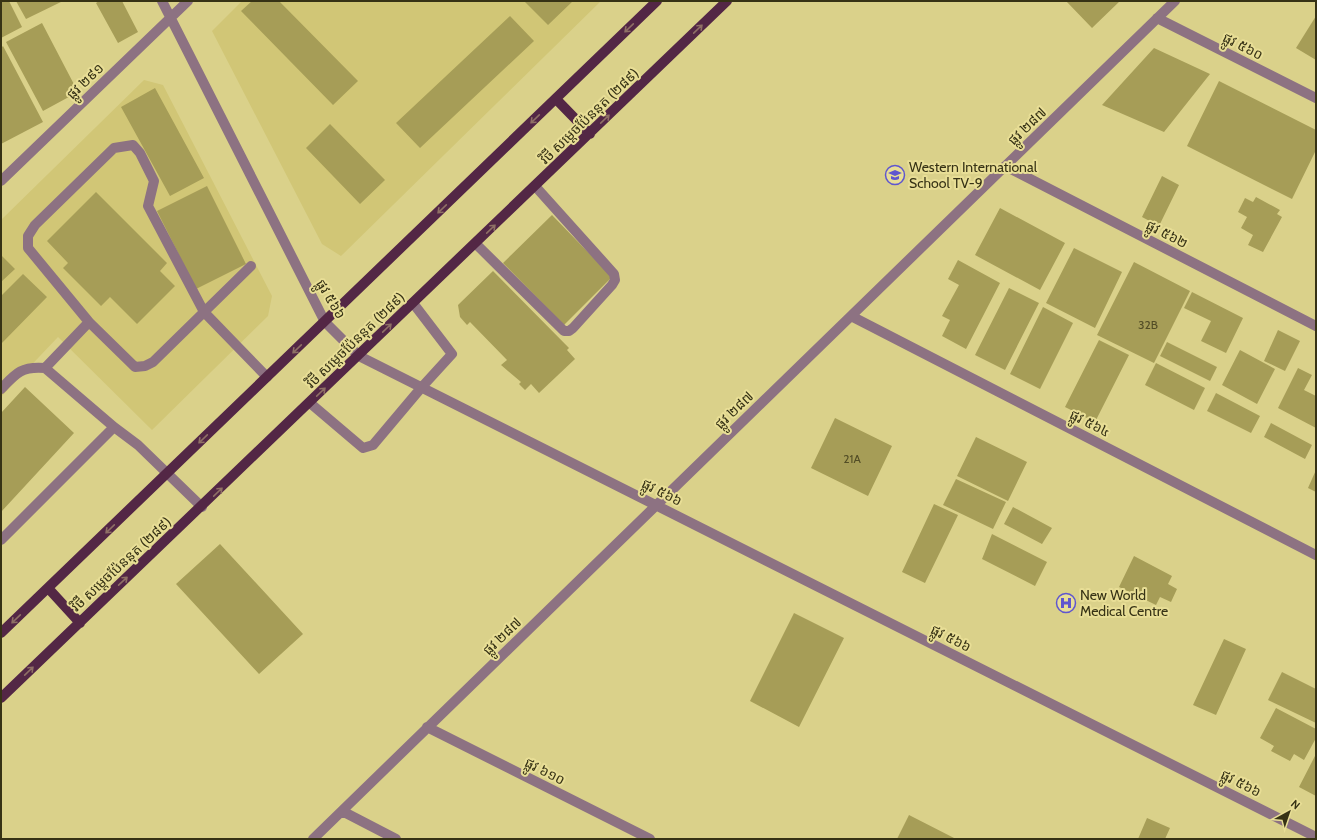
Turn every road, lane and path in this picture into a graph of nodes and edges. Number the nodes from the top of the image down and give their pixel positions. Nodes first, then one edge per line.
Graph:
1 (162, 1) edge
2 (188, 1) edge
3 (657, 1) edge
4 (727, 1) edge
5 (1175, 1) edge
6 (170, 18) junction
7 (1157, 18) junction
8 (1316, 98) edge
9 (556, 99) junction
10 (590, 134) junction
11 (1005, 166) junction
12 (1, 181) edge
13 (535, 186) junction
14 (476, 244) junction
15 (251, 266) dead end
16 (413, 303) junction
17 (204, 312) junction
18 (851, 316) junction
19 (89, 322) junction
20 (325, 322) junction
21 (1316, 326) edge
22 (359, 356) junction
23 (45, 368) junction
24 (268, 377) junction
25 (421, 388) junction
26 (1, 389) edge
27 (310, 403) junction
28 (114, 426) junction
29 (168, 473) junction
30 (657, 505) junction
31 (202, 507) junction
32 (1, 540) edge
33 (1316, 555) edge
34 (48, 588) junction
35 (80, 623) junction
36 (1, 633) edge
37 (1, 698) edge
38 (427, 727) junction
39 (342, 811) junction
40 (1316, 837) edge
41 (313, 839) edge
42 (396, 839) edge
43 (650, 839) edge

1 - 6 street, ផ្លូវ ៥៦៦
2 - 6 street, ផ្លូវ ២៩១
3 -> 9 main road
10 -> 4 main road, វិថី សម្តេចប៉ែននុត (២៨៩)
5 - 7 street, ផ្លូវ ២៨៧
6 - 12 street, ផ្លូវ ២៩១
6 - 20 street, ផ្លូវ ៥៦៦
7 - 8 street, ផ្លូវ ៥៦០
7 - 11 street, ផ្លូវ ២៨៧
9 - 10 main road
9 -> 20 main road
10 - 13 main road, វិថី សម្តេចប៉ែននុត (២៨៩)
11 - 18 street, ផ្លូវ ២៨៧
11 - 21 street, ផ្លូវ ៥៦២
14 -> 13 main road, វិថី សម្តេចប៉ែននុត (២៨៩)
13 - 14 street
14 - 16 main road, វិថី សម្តេចប៉ែននុត (២៨៩)
15 - 17 street
22 -> 16 main road, វិថី សម្តេចប៉ែននុត (២៨៩)
16 - 25 street
17 - 19 street
17 - 19 street
17 - 24 street
18 - 30 street, ផ្លូវ ២៨៧
18 - 33 street, ផ្លូវ ៥៦៤
19 - 23 street
20 - 22 street, ផ្លូវ ៥៦៦
20 -> 24 main road
22 - 25 street, ផ្លូវ ៥៦៦
27 -> 22 main road, វិថី សម្តេចប៉ែននុត (២៨៩)
23 - 26 street
23 - 28 street
24 -> 29 main road
25 - 27 street
25 - 30 street, ផ្លូវ ៥៦៦
31 -> 27 main road, វិថី សម្តេចប៉ែននុត (២៨៩)
28 - 29 street
28 - 32 street
29 - 31 street
29 -> 34 main road
30 - 38 street, ផ្លូវ ២៨៧
30 - 40 street, ផ្លូវ ៥៦៦
35 -> 31 main road, វិថី សម្តេចប៉ែននុត (២៨៩)
34 - 35 main road
34 -> 36 main road
37 -> 35 main road, វិថី សម្តេចប៉ែននុត (២៨៩)
38 - 39 street, ផ្លូវ ២៨៧
38 - 43 street, ផ្លូវ ៦១០
39 - 41 street, ផ្លូវ ២៨៧
39 - 42 street

